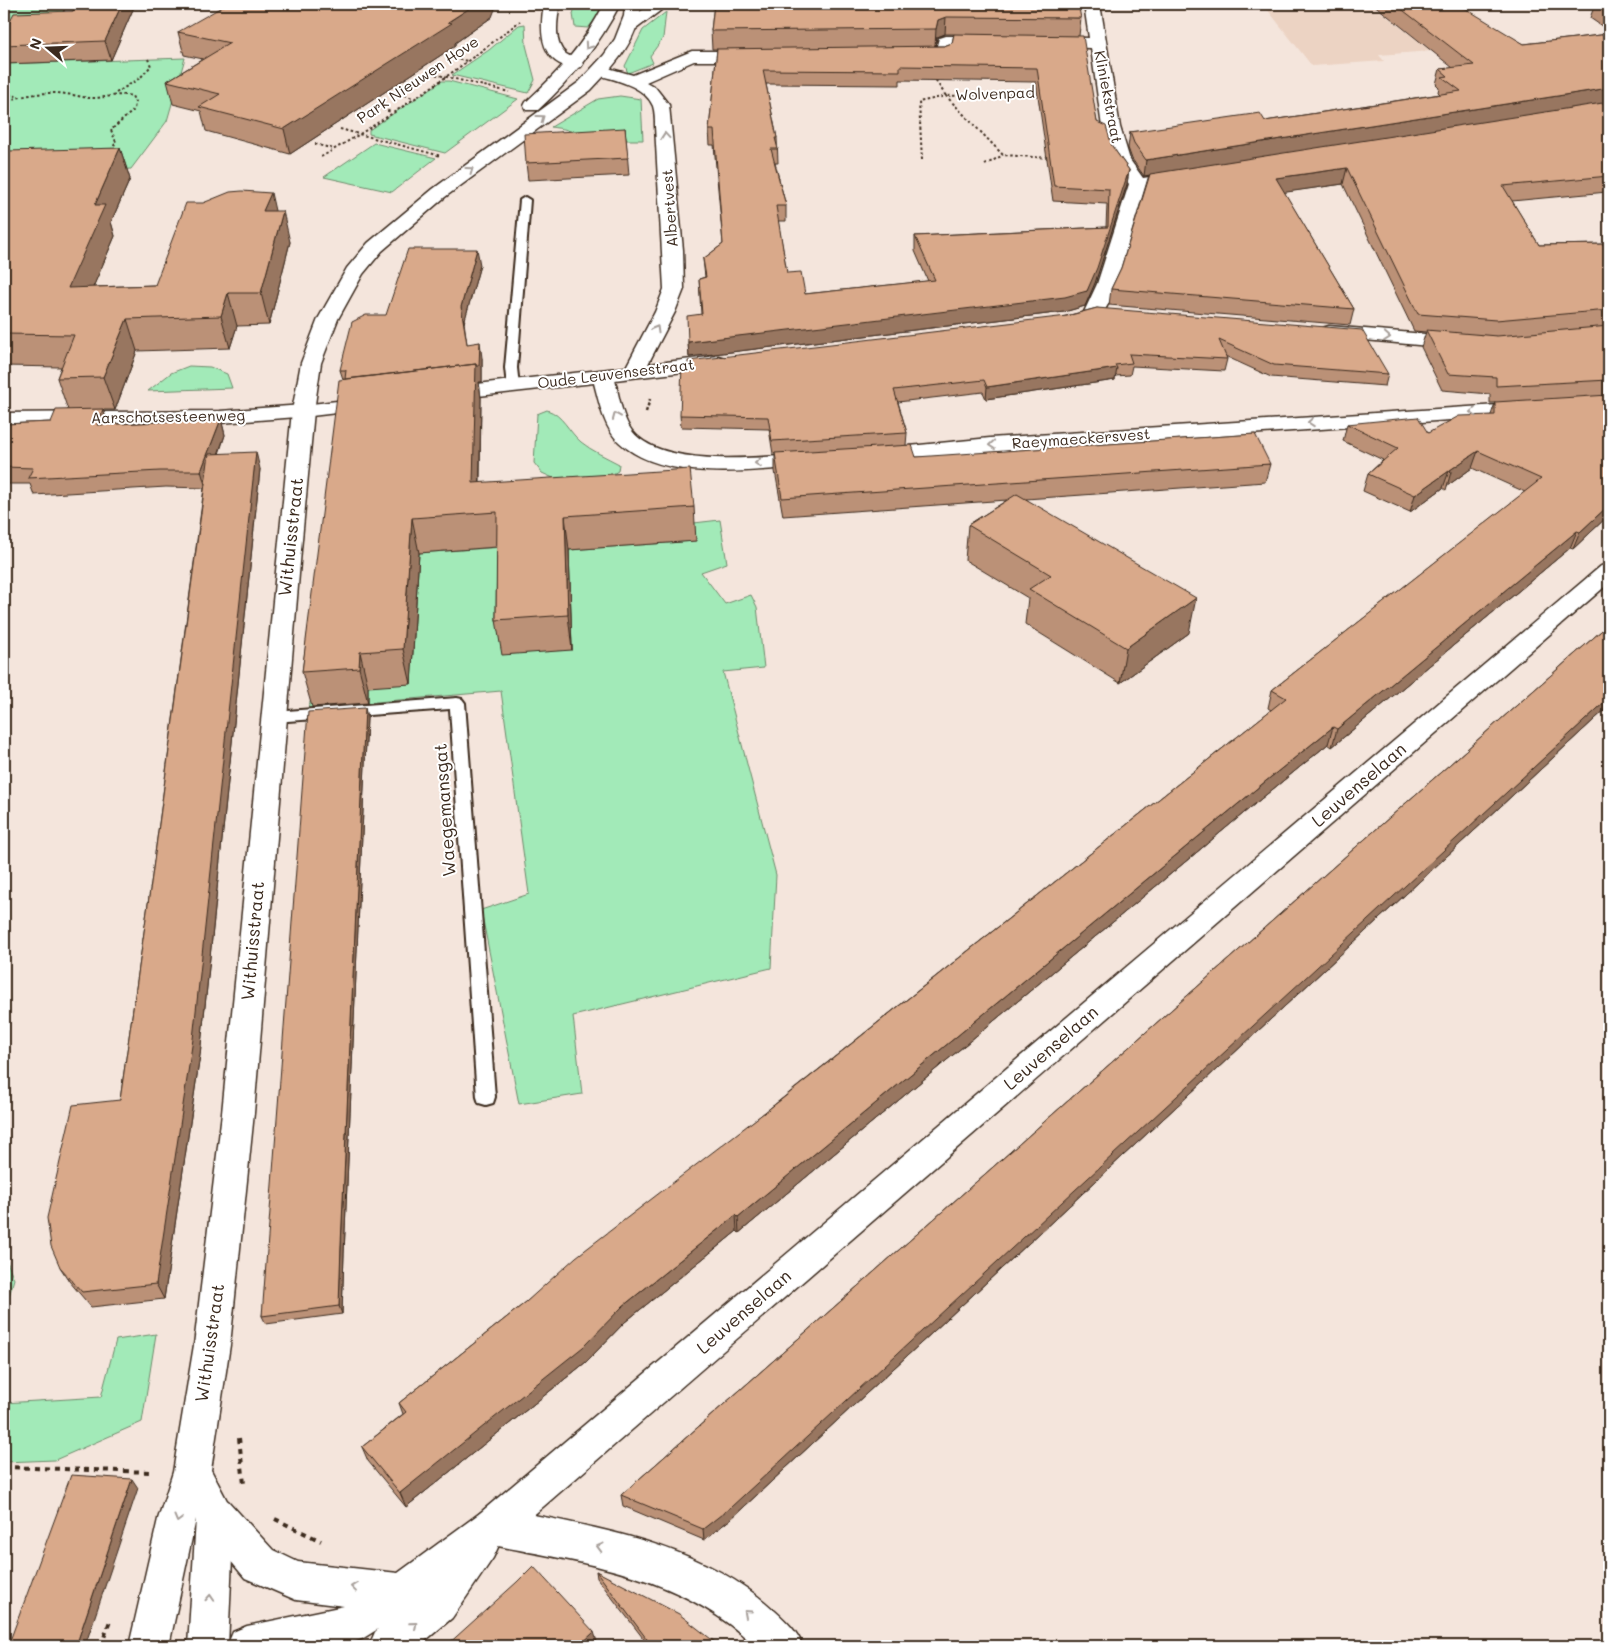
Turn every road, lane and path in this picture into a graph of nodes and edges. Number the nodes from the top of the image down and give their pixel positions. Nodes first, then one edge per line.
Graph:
1 (76, 4) edge
2 (539, 4) edge
3 (552, 4) edge
4 (612, 4) edge
5 (634, 4) edge
6 (661, 4) edge
7 (1092, 4) edge
8 (524, 17) dead end
9 (66, 24) edge
10 (630, 26) junction
11 (1002, 41) edge
12 (1031, 42) edge
13 (1098, 43) junction
14 (921, 54) junction
15 (901, 55) edge
16 (772, 56) edge
17 (449, 58) dead end
18 (148, 59) dead end
19 (469, 62) junction
20 (575, 64) junction
21 (601, 71) junction
22 (426, 72) dead end
23 (444, 76) junction
24 (634, 81) junction
25 (1105, 88) junction
26 (395, 92) dead end
27 (512, 92) dead end
28 (4, 94) edge
29 (115, 94) junction
30 (20, 96) junction
31 (946, 96) junction
32 (412, 98) junction
33 (4, 102) edge
34 (373, 106) dead end
35 (392, 112) junction
36 (340, 129) dead end
37 (359, 135) junction
38 (315, 144) dead end
39 (334, 149) junction
40 (110, 153) edge
41 (1003, 155) junction
42 (321, 157) dead end
43 (1054, 158) edge
44 (458, 160) junction
45 (922, 160) dead end
46 (985, 165) dead end
47 (1200, 175) edge
48 (1138, 184) junction
49 (525, 200) dead end
50 (376, 247) junction
51 (1072, 318) edge
52 (1315, 331) edge
53 (1481, 344) edge
54 (734, 360) edge
55 (633, 372) junction
56 (603, 375) junction
57 (513, 386) junction
58 (426, 396) edge
59 (389, 401) edge
60 (1550, 408) edge
61 (303, 411) junction
62 (4, 419) edge
63 (1609, 571) edge
64 (274, 717) junction
65 (486, 1097) dead end
66 (4, 1467) edge
67 (150, 1472) dead end
68 (192, 1472) junction
69 (214, 1514) junction
70 (493, 1526) junction
71 (403, 1593) junction
72 (150, 1646) edge
73 (208, 1646) edge
74 (247, 1646) edge
75 (389, 1646) edge
76 (783, 1646) edge

1 - 9 street
2 - 3 lane
3 - 20 street
4 -> 20 street
5 - 10 street
6 - 10 street
7 - 13 street, Kliniekstraat
8 - 19 path, Park Nieuwen Hove
10 - 21 street
11 - 14 street
12 - 13 street
13 - 25 street, Kliniekstraat
14 - 15 street
14 - 31 path, Wolvenpad
16 - 24 street
17 - 19 path
18 - 29 path
19 - 23 path, Park Nieuwen Hove
20 - 44 street
21 - 24 street, Albertvest
50 -> 21 street, Withuisstraat
22 - 23 path
23 - 27 path
23 - 32 path, Park Nieuwen Hove
55 -> 24 street, Albertvest
25 - 31 path, Wolvenpad
25 - 48 street, Kliniekstraat
26 - 32 path
28 - 30 path
29 - 30 path
29 - 40 path
30 - 33 path
31 - 41 path, Wolvenpad
31 - 45 path, Wolvenpad
32 - 35 path, Park Nieuwen Hove
34 - 35 path
35 - 37 path, Park Nieuwen Hove
36 - 37 path
37 - 39 path, Park Nieuwen Hove
37 - 44 path
38 - 39 path
39 - 42 path, Park Nieuwen Hove
41 - 43 path
41 - 46 path
44 - 50 street, Withuisstraat
47 - 48 street
48 - 51 street
49 - 57 lane
50 - 61 street, Withuisstraat
52 -> 53 street
54 - 55 street, Oude Leuvensestraat
55 - 56 street, Oude Leuvensestraat
56 - 57 street, Oude Leuvensestraat
60 -> 56 street, Raeymaeckersvest
57 - 58 street, Oude Leuvensestraat
59 - 61 street
61 - 62 street, Aarschotsesteenweg
61 - 64 street, Withuisstraat
63 - 70 street, Leuvenselaan
64 - 65 lane, Waegemansgat
64 - 68 street, Withuisstraat
66 - 67 path
68 - 69 street
68 -> 72 street, Withuisstraat
71 -> 69 street
73 -> 69 street
70 - 71 street, Leuvenselaan
75 -> 70 street, Leuvenselaan
76 -> 70 street
71 - 74 street, Leuvenselaan

